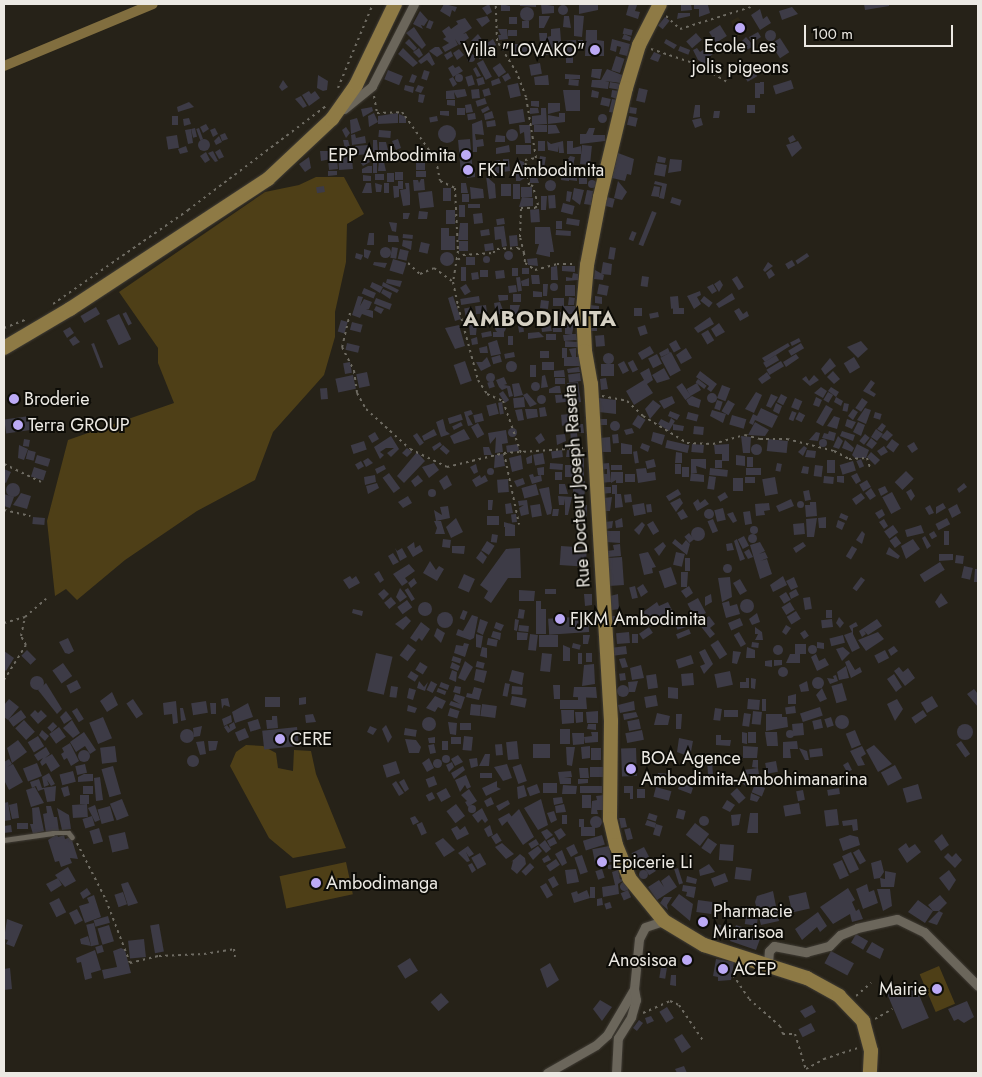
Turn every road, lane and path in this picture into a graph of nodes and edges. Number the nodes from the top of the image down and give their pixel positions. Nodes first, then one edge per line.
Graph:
1 (373, 4) edge
2 (396, 4) edge
3 (414, 4) edge
4 (496, 4) edge
5 (660, 4) edge
6 (751, 7) dead end
7 (651, 24) junction
8 (639, 45) junction
9 (729, 83) dead end
10 (372, 86) junction
11 (337, 91) dead end
12 (333, 100) dead end
13 (332, 119) junction
14 (524, 253) junction
15 (457, 261) junction
16 (408, 263) dead end
17 (587, 265) junction
18 (453, 282) junction
19 (52, 305) dead end
20 (350, 313) dead end
21 (36, 316) dead end
22 (4, 328) edge
23 (4, 348) edge
24 (591, 408) junction
25 (593, 450) junction
26 (504, 453) junction
27 (521, 453) junction
28 (4, 464) edge
29 (870, 468) dead end
30 (41, 482) dead end
31 (4, 510) edge
32 (30, 516) dead end
33 (518, 524) dead end
34 (46, 599) dead end
35 (25, 617) junction
36 (4, 623) edge
37 (4, 680) edge
38 (72, 838) joint
39 (4, 840) edge
40 (664, 921) junction
41 (235, 957) dead end
42 (745, 959) junction
43 (768, 964) junction
44 (871, 983) dead end
45 (978, 986) edge
46 (634, 989) junction
47 (636, 1000) junction
48 (849, 1003) junction
49 (892, 1009) dead end
50 (863, 1021) junction
51 (704, 1042) dead end
52 (870, 1046) junction
53 (547, 1073) edge
54 (616, 1073) edge
55 (870, 1073) edge

1 - 11 path
2 - 13 main road
3 - 10 street
4 - 14 path
5 - 7 main road, Rue Docteur Joseph Raseta
6 - 7 path
7 - 8 main road, Rue Docteur Joseph Raseta
8 - 9 path
8 - 17 main road, Rue Docteur Joseph Raseta
10 - 13 street
10 - 15 path
12 - 19 path
13 - 23 main road
14 - 15 path
14 - 17 path
15 - 18 path
16 - 18 path
17 - 24 main road, Rue Docteur Joseph Raseta
18 - 27 path
20 - 26 path
21 - 22 path
24 - 25 main road, Rue Docteur Joseph Raseta
24 - 29 path
25 - 27 path
25 - 40 main road, Rue Docteur Joseph Raseta
26 - 27 path
26 - 33 path
28 - 30 path
31 - 32 path
34 - 35 path
35 - 36 path
35 - 37 path
38 - 39 lane
38 - 41 path
40 - 42 main road, Rue Docteur Joseph Raseta
40 - 46 street
42 - 43 main road, Rue Docteur Joseph Raseta
42 - 52 path
43 - 45 street
43 - 48 main road, Rue Docteur Joseph Raseta
44 - 48 path
46 - 47 street
46 - 53 street
47 - 51 path
47 - 54 street
48 - 50 main road, Rue Docteur Joseph Raseta
49 - 50 path
50 - 52 main road, Rue Docteur Joseph Raseta
52 - 55 main road, Rue Docteur Joseph Raseta

